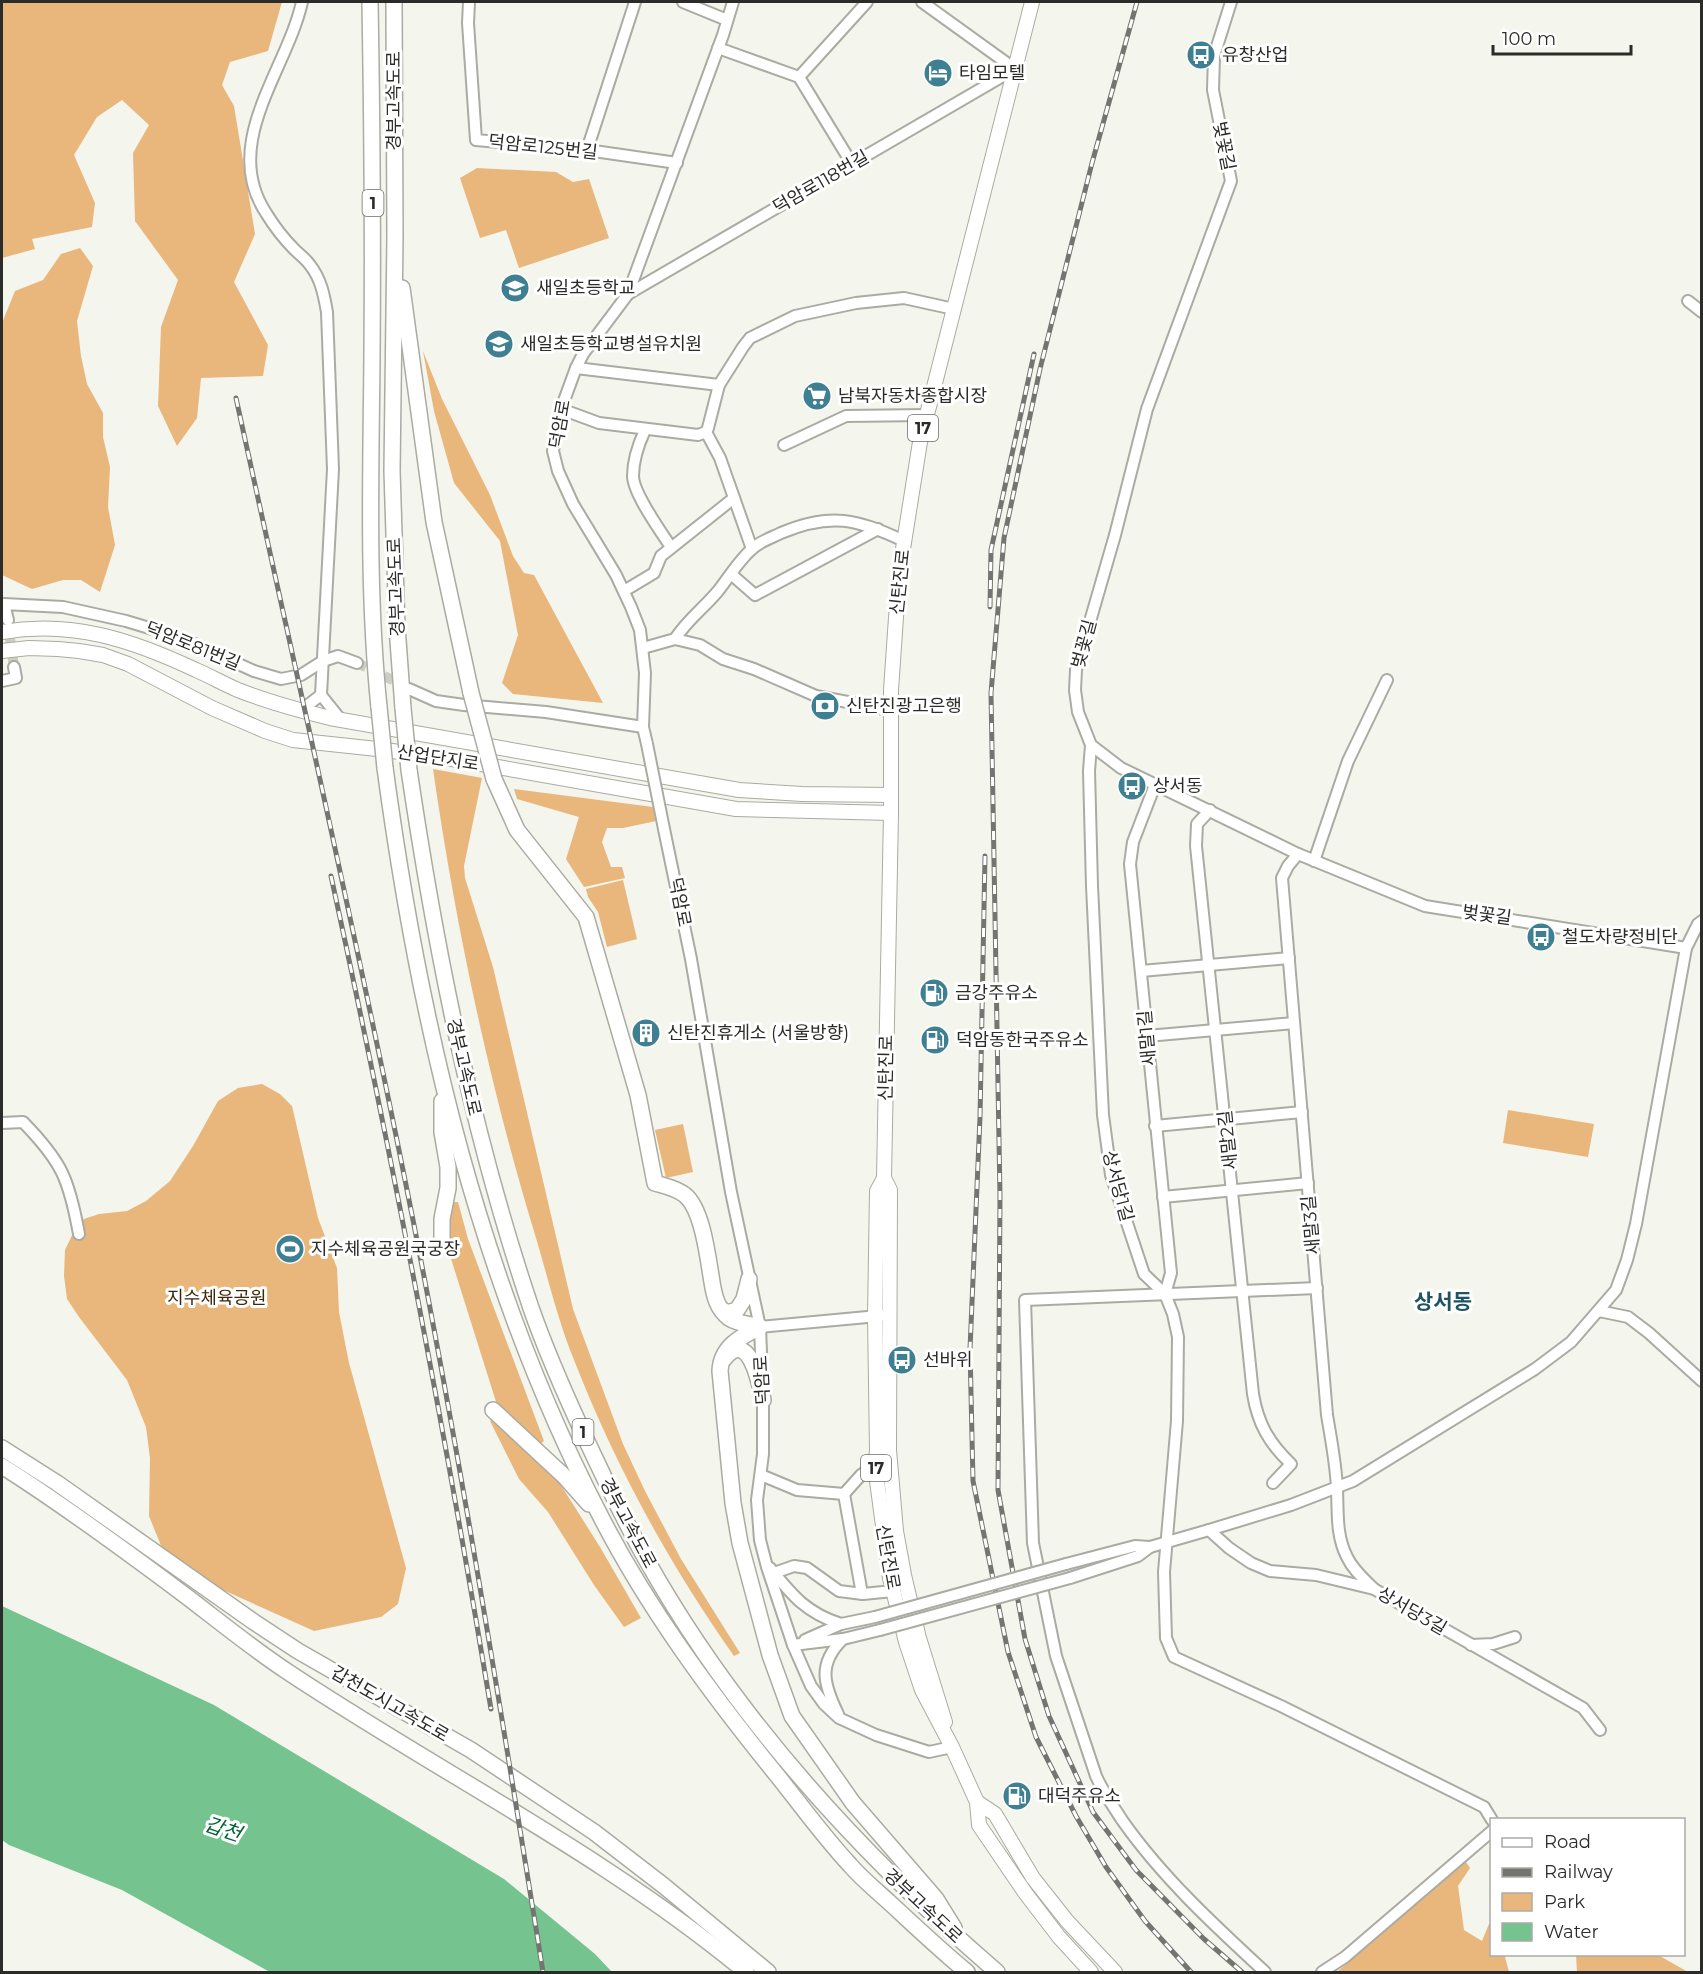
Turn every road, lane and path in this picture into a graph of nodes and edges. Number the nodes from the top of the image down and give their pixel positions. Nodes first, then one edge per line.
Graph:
1 (302, 2) edge
2 (370, 2) edge
3 (394, 2) edge
4 (469, 2) edge
5 (636, 2) edge
6 (683, 2) edge
7 (733, 2) edge
8 (867, 2) edge
9 (922, 2) edge
10 (1032, 2) edge
11 (1231, 2) edge
12 (727, 20) junction
13 (718, 48) junction
14 (1015, 69) junction
15 (800, 77) junction
16 (587, 150) junction
17 (677, 163) junction
18 (852, 164) junction
19 (395, 237) junction
20 (628, 294) junction
21 (1688, 301) dead end
22 (954, 309) junction
23 (1701, 312) edge
24 (576, 368) junction
25 (719, 385) junction
26 (561, 409) junction
27 (927, 414) junction
28 (645, 430) junction
29 (706, 432) junction
30 (784, 446) dead end
31 (734, 498) junction
32 (878, 529) junction
33 (904, 541) junction
34 (671, 547) junction
35 (752, 549) junction
36 (731, 574) junction
37 (624, 591) junction
38 (5, 626) edge
39 (675, 639) junction
40 (643, 648) junction
41 (2, 651) edge
42 (323, 661) junction
43 (357, 663) tunnel mouth
44 (14, 667) dead end
45 (1387, 680) dead end
46 (2, 681) edge
47 (410, 689) tunnel mouth
48 (321, 695) junction
49 (891, 710) junction
50 (300, 711) junction
51 (341, 720) junction
52 (643, 727) junction
53 (1091, 745) junction
54 (1155, 785) junction
55 (891, 795) junction
56 (1210, 810) junction
57 (891, 813) junction
58 (1298, 854) junction
59 (1314, 861) junction
60 (1701, 921) edge
61 (1686, 948) junction
62 (1289, 958) junction
63 (1210, 965) junction
64 (1141, 971) junction
65 (1294, 1023) junction
66 (1217, 1030) junction
67 (1147, 1036) junction
68 (441, 1080) junction
69 (1302, 1112) junction
70 (1226, 1120) junction
71 (2, 1123) edge
72 (1155, 1126) junction
73 (1308, 1183) junction
74 (1233, 1190) junction
75 (1163, 1197) junction
76 (79, 1234) dead end
77 (442, 1246) dead end
78 (749, 1279) junction
79 (1317, 1288) junction
80 (1243, 1291) junction
81 (1165, 1294) junction
82 (721, 1309) junction
83 (1599, 1311) junction
84 (882, 1316) junction
85 (760, 1327) junction
86 (720, 1365) junction
87 (1701, 1381) edge
88 (764, 1400) junction
89 (493, 1410) dead end
90 (2, 1448) edge
91 (2, 1466) edge
92 (875, 1466) junction
93 (761, 1475) junction
94 (1273, 1483) dead end
95 (1337, 1488) junction
96 (844, 1494) junction
97 (601, 1518) junction
98 (1209, 1530) junction
99 (1166, 1542) junction
100 (1150, 1547) junction
101 (765, 1562) junction
102 (774, 1573) junction
103 (1374, 1589) junction
104 (893, 1591) junction
105 (862, 1594) junction
106 (841, 1624) junction
107 (1515, 1637) dead end
108 (843, 1639) junction
109 (793, 1645) junction
110 (1471, 1645) junction
111 (839, 1718) junction
112 (1600, 1730) dead end
113 (952, 1747) junction
114 (977, 1802) junction
115 (1490, 1818) edge
116 (1490, 1832) edge
117 (963, 1944) junction
118 (746, 1972) edge
119 (768, 1972) edge
120 (967, 1972) edge
121 (997, 1972) edge
122 (1091, 1972) edge
123 (1115, 1972) edge
124 (1265, 1972) edge
125 (1322, 1972) edge

1 - 42 street
2 - 68 highway, 경부고속도로 / 1, bridge
3 - 19 highway, 경부고속도로 / 1
4 - 16 street, 덕암로125번길
5 - 16 street
6 - 12 street
7 - 12 street, 덕암로
8 - 15 street
9 - 14 street
10 - 14 main road, 신탄진로 / 17
11 - 53 street, 벚꽃길
12 - 13 street, 덕암로
13 - 15 street
13 - 17 street, 덕암로
14 - 18 street, 덕암로118번길
14 - 22 main road, 신탄진로 / 17
15 - 18 street
16 - 17 street, 덕암로125번길
17 - 20 street, 덕암로
18 - 20 street, 덕암로118번길
19 - 82 highway, bridge
19 - 117 highway, 경부고속도로 / 1, bridge
20 - 24 street, 덕암로
21 - 23 street
22 - 25 street
22 - 27 main road, 신탄진로 / 17
24 - 25 street
24 - 26 street, 덕암로
25 - 29 street
26 - 28 street
26 - 37 street, 덕암로
27 - 30 street
27 - 33 main road, 신탄진로 / 17
28 - 29 street
28 - 34 street
29 - 31 street
31 - 34 street
31 - 35 street
32 - 33 street
32 - 35 street
32 - 36 street
33 - 49 main road, 신탄진로 / 17
34 - 37 street
35 - 36 street
36 - 39 street
37 - 40 street, 덕암로
38 - 42 street, 덕암로81번길
38 - 50 main road, 산업단지로
39 - 40 street
39 - 49 street
40 - 52 street, 덕암로
41 - 57 main road, 산업단지로
42 - 43 street, 덕암로81번길
42 - 48 street
44 - 46 street
45 - 59 street
47 - 52 street
48 - 50 street
48 - 51 street
49 - 55 main road, 신탄진로 / 17
50 - 51 main road, 산업단지로
51 - 55 main road, 산업단지로
52 - 78 street, 덕암로, bridge
53 - 54 street, 벚꽃길
53 - 81 street, 상서당1길
54 - 56 street, 벚꽃길
54 - 64 street, 새말1길
55 - 57 main road, 신탄진로 / 17
56 - 58 street, 벚꽃길
56 - 63 street, 새말2길
57 - 84 main road, 신탄진로 / 17
58 - 59 street, 벚꽃길
58 - 62 street, 새말3길
59 - 61 street, 벚꽃길
60 - 61 street
61 - 83 street
62 - 63 street
62 - 65 street, 새말3길
63 - 64 street
63 - 66 street, 새말2길
64 - 67 street, 새말1길
65 - 66 street
65 - 69 street, 새말3길
66 - 67 street
66 - 70 street, 새말2길
67 - 72 street, 새말1길
68 - 77 highway
68 - 97 highway, 경부고속도로 / 1
69 - 70 street
69 - 73 street, 새말3길
70 - 72 street
70 - 74 street, 새말2길
71 - 76 street
72 - 75 street, 새말1길
73 - 74 street
73 - 79 street, 새말3길
74 - 75 street
74 - 80 street, 새말2길
75 - 81 street, 새말1길
78 - 82 highway
78 - 85 street, 덕암로
79 - 80 street
79 - 95 street, 새말3길
80 - 81 street
80 - 94 street, 새말2길
81 - 99 street, 상서당1길
81 - 124 street
82 - 85 highway
83 - 87 street
83 - 95 street
84 - 85 street
84 - 92 main road, 신탄진로 / 17
84 - 113 main road, 신탄진로 / 17
85 - 86 highway
85 - 88 street, 덕암로
86 - 88 highway
86 - 117 highway
88 - 93 street, 덕암로
89 - 97 highway
90 - 119 highway, 갑천도시고속도로
91 - 118 highway, 갑천도시고속도로
92 - 96 street
92 - 104 main road, 신탄진로 / 17
93 - 96 street
93 - 101 street, 덕암로
95 - 98 street
95 - 103 street, 새말3길
96 - 105 street
97 - 120 highway, 경부고속도로 / 1
98 - 99 street
98 - 103 street, 상서당3길
99 - 100 street
99 - 115 street, 상서당1길
100 - 106 street, bridge
100 - 108 street, bridge
101 - 102 street
101 - 109 street, 덕암로
102 - 105 street
102 - 106 street
103 - 110 street, 상서당3길
104 - 105 street
104 - 113 main road, 신탄진로 / 17
106 - 109 street
107 - 110 street
108 - 109 street
108 - 111 street
109 - 111 street, 덕암로
110 - 112 street, 상서당3길
111 - 113 street, 덕암로
113 - 114 main road, 신탄진로 / 17
114 - 122 main road, 신탄진로 / 17
114 - 123 main road, 신탄진로 / 17
116 - 125 street
117 - 121 highway, 경부고속도로 / 1

